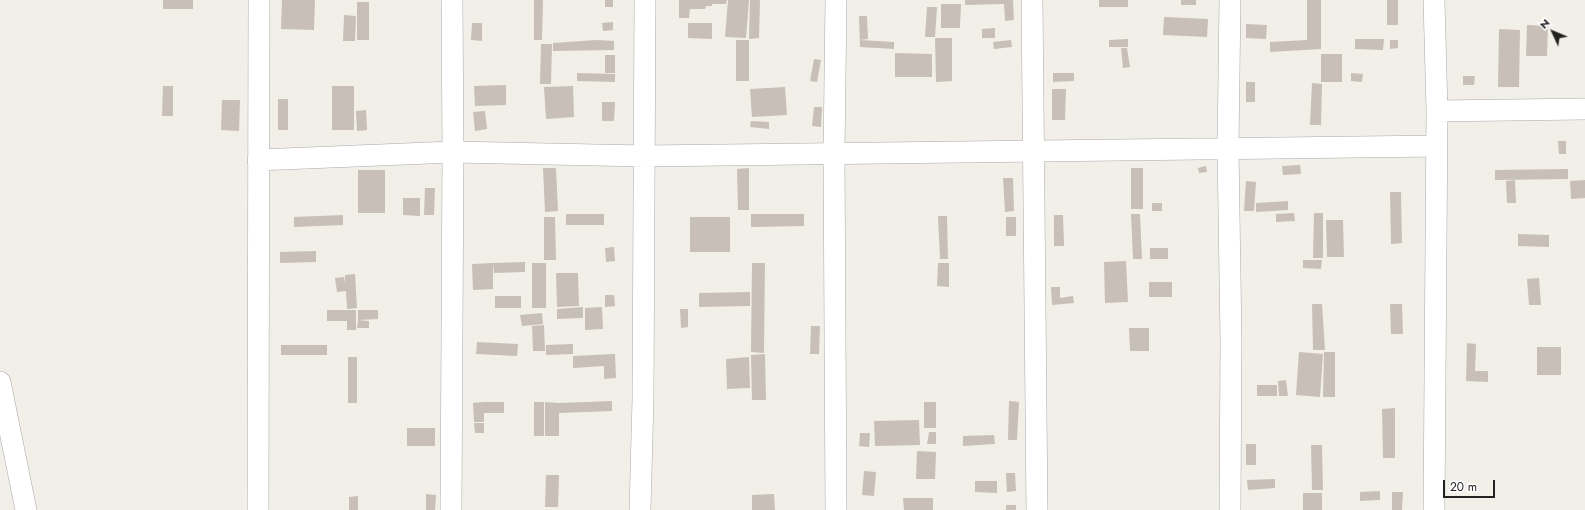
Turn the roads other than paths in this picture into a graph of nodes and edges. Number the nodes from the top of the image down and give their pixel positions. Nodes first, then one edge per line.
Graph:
1 (259, 0) edge
2 (452, 0) edge
3 (645, 0) edge
4 (836, 0) edge
5 (1032, 0) edge
6 (1230, 0) edge
7 (1434, 0) edge
8 (1585, 109) edge
9 (1437, 111) junction
10 (1436, 146) junction
11 (1228, 149) junction
12 (1033, 151) junction
13 (453, 152) junction
14 (834, 154) junction
15 (645, 156) junction
16 (258, 160) junction
17 (0, 382) edge
18 (26, 510) edge
19 (258, 510) edge
20 (451, 510) edge
21 (640, 510) edge
22 (836, 510) edge
23 (1037, 510) edge
24 (1230, 510) edge
25 (1434, 510) edge

1 - 16 street
2 - 13 street
3 - 15 street
4 - 14 street
5 - 12 street
6 - 11 street
7 - 9 street
8 - 9 street
9 - 10 street
10 - 11 street
10 - 25 street
11 - 12 street
11 - 24 street
12 - 14 street
12 - 23 street
13 - 15 street
13 - 16 street
13 - 20 street
14 - 15 street
14 - 22 street
15 - 21 street
16 - 19 street
17 - 18 street

